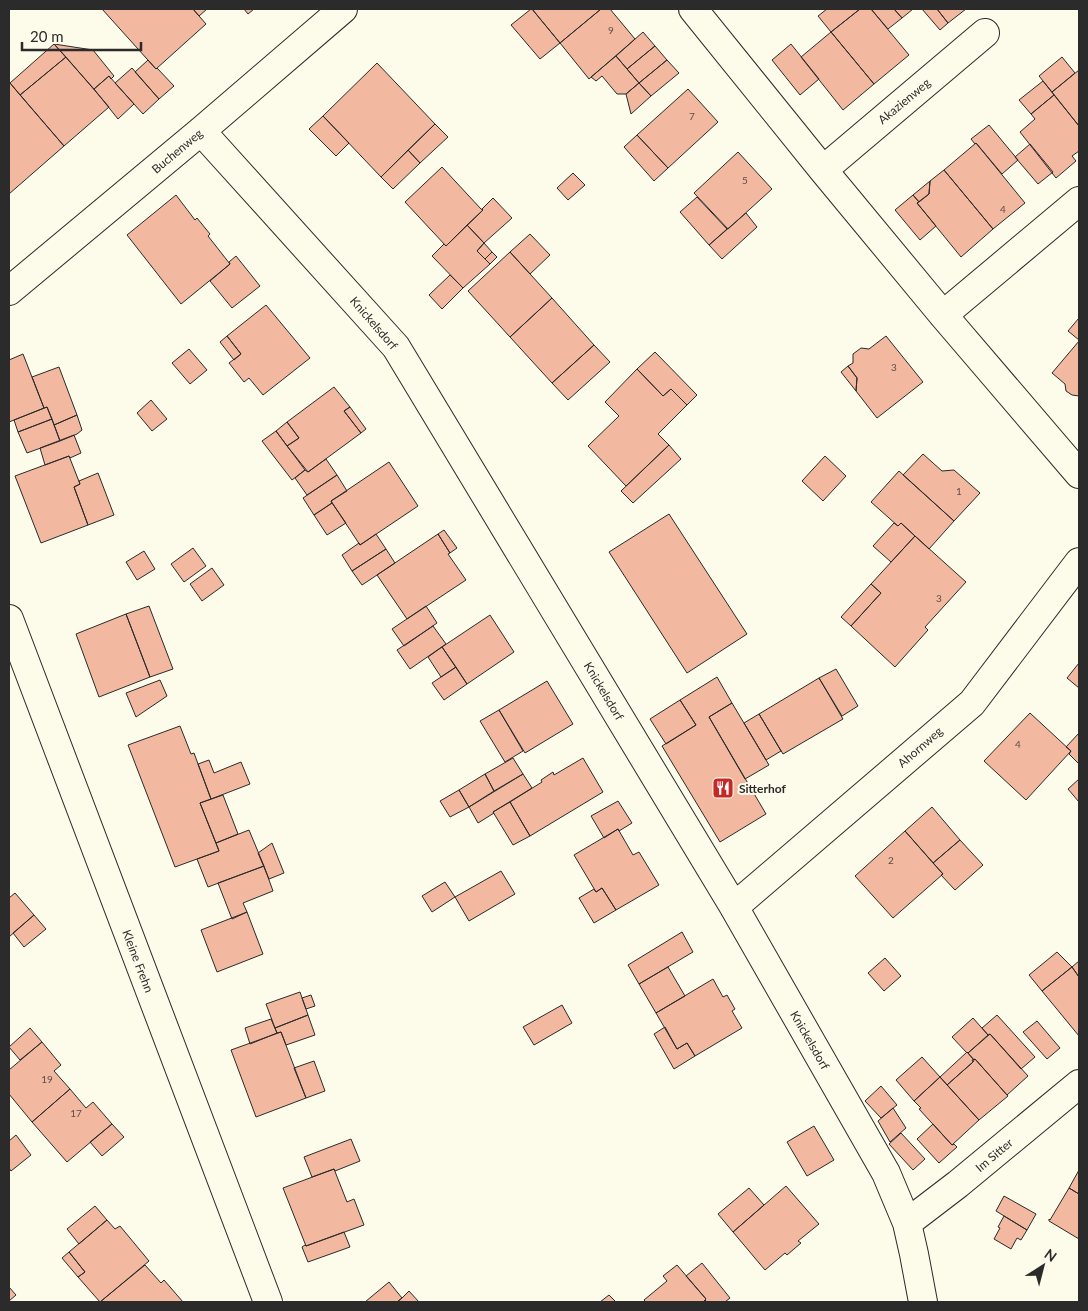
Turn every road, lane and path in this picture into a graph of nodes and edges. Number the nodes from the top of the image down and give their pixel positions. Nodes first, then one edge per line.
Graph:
1 (343, 9) edge
2 (693, 9) edge
3 (984, 33) dead end
4 (201, 131) junction
5 (823, 170) junction
6 (1079, 201) edge
7 (9, 291) edge
8 (943, 315) junction
9 (1079, 474) edge
10 (1079, 562) edge
11 (9, 619) edge
12 (734, 907) junction
13 (1079, 1084) edge
14 (907, 1223) junction
15 (268, 1302) edge
16 (922, 1302) edge

1 - 4 street, Buchenweg
2 - 5 street
3 - 5 street, Akazienweg
4 - 7 street, Buchenweg
4 - 12 street, Knickelsdorf
5 - 8 street
6 - 8 street
8 - 9 street
10 - 12 street, Ahornweg
11 - 15 street, Kleine Frehn
12 - 14 street, Knickelsdorf
13 - 14 street, Im Sitter
14 - 16 street, Knickelsdorf

